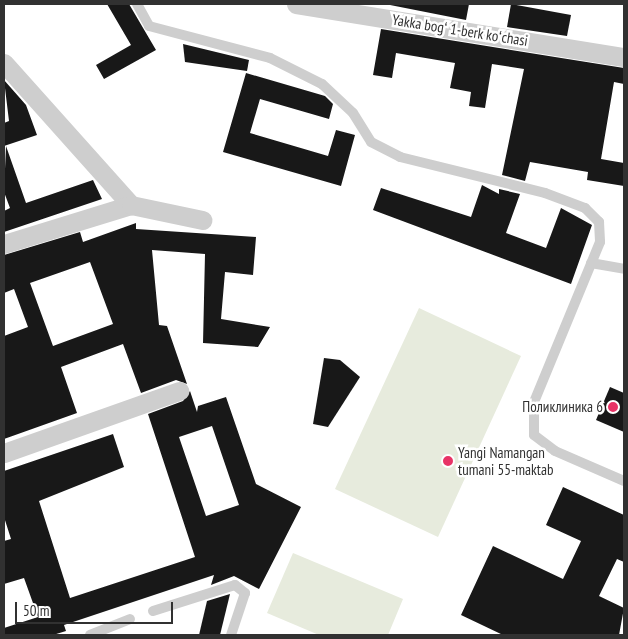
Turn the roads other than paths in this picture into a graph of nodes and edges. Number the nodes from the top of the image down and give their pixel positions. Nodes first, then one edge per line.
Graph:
1 (137, 4) edge
2 (296, 4) edge
3 (624, 57) edge
4 (4, 63) edge
5 (131, 204) junction
6 (202, 220) dead end
7 (4, 244) edge
8 (591, 263) junction
9 (624, 269) edge
10 (179, 391) dead end
11 (4, 453) edge
12 (624, 481) edge
13 (153, 611) dead end
14 (130, 619) dead end
15 (90, 635) edge
16 (231, 635) edge

1 - 8 lane
2 - 3 street, Yakka bogʻ 1-berk koʻchasi
4 - 5 street
5 - 6 street
5 - 7 street
8 - 9 lane
8 - 12 lane
10 - 11 street
13 - 16 lane
14 - 15 lane

